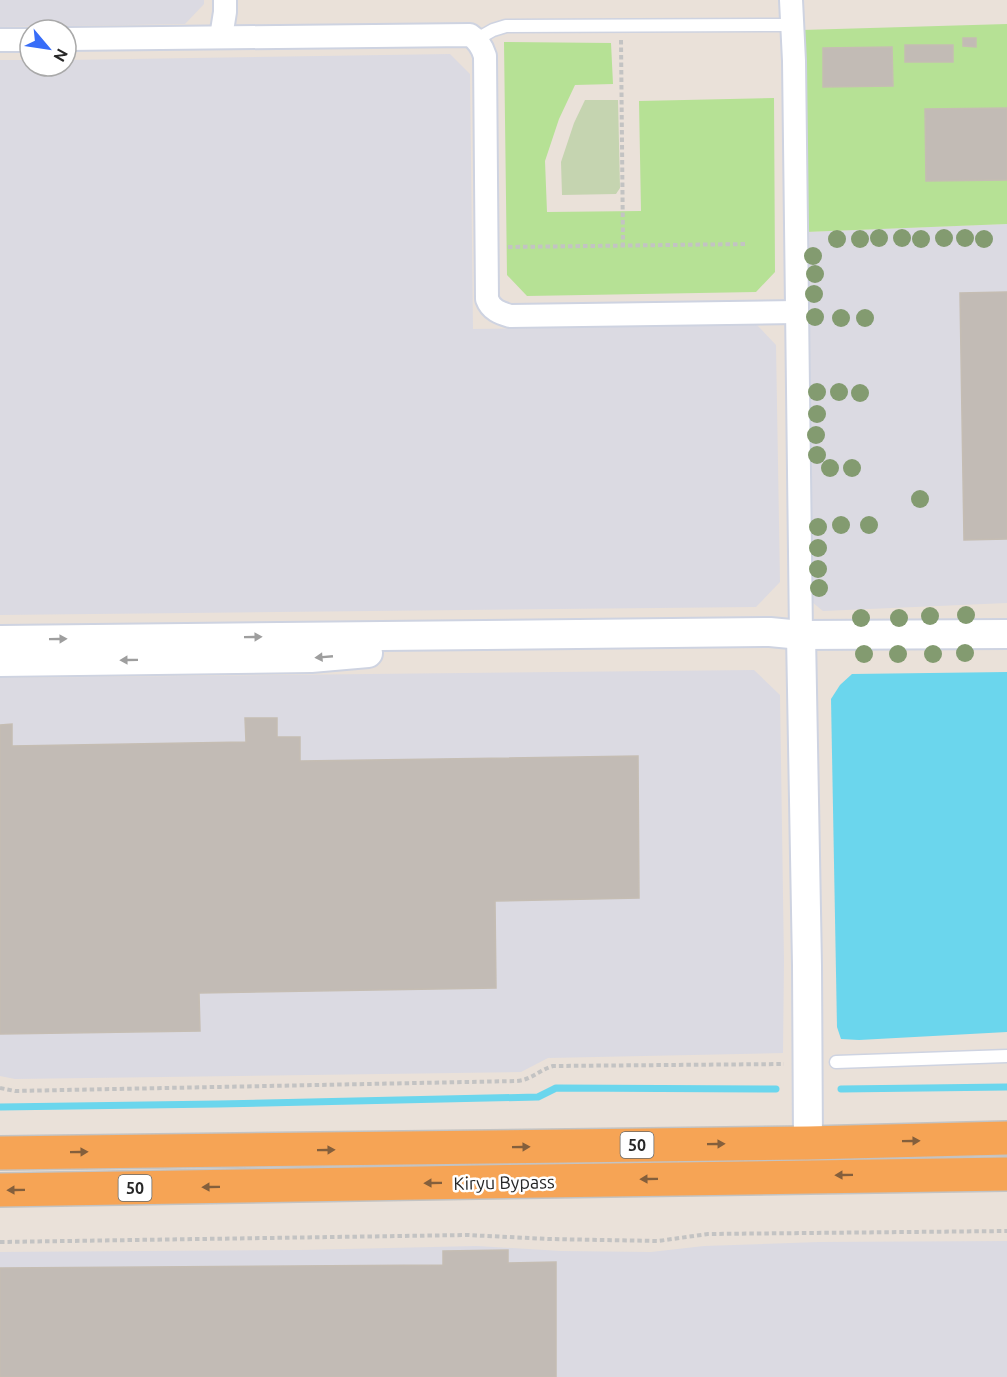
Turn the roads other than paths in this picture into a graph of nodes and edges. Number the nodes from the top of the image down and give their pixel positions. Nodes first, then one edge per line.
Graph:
1 (225, 0) edge
2 (791, 0) edge
3 (792, 25) junction
4 (221, 38) junction
5 (78, 39) edge
6 (477, 39) junction
7 (0, 40) edge
8 (18, 40) edge
9 (797, 312) junction
10 (1007, 634) edge
11 (801, 635) junction
12 (0, 640) edge
13 (0, 662) edge
14 (1007, 1056) edge
15 (836, 1062) dead end
16 (1007, 1138) edge
17 (808, 1143) junction
18 (0, 1153) edge
19 (1007, 1174) edge
20 (0, 1190) edge

1 - 4 street
2 - 3 street
3 - 6 lane
3 - 9 street
4 - 5 street
4 - 6 street
6 - 9 street
7 - 8 street
9 - 11 street
10 - 11 street
12 -> 11 street
11 -> 13 street
11 - 17 street
14 - 15 lane
17 -> 16 highway, Kiryu Bypass / 50
18 -> 17 highway, Kiryu Bypass / 50
19 -> 20 highway, Kiryu Bypass / 50

